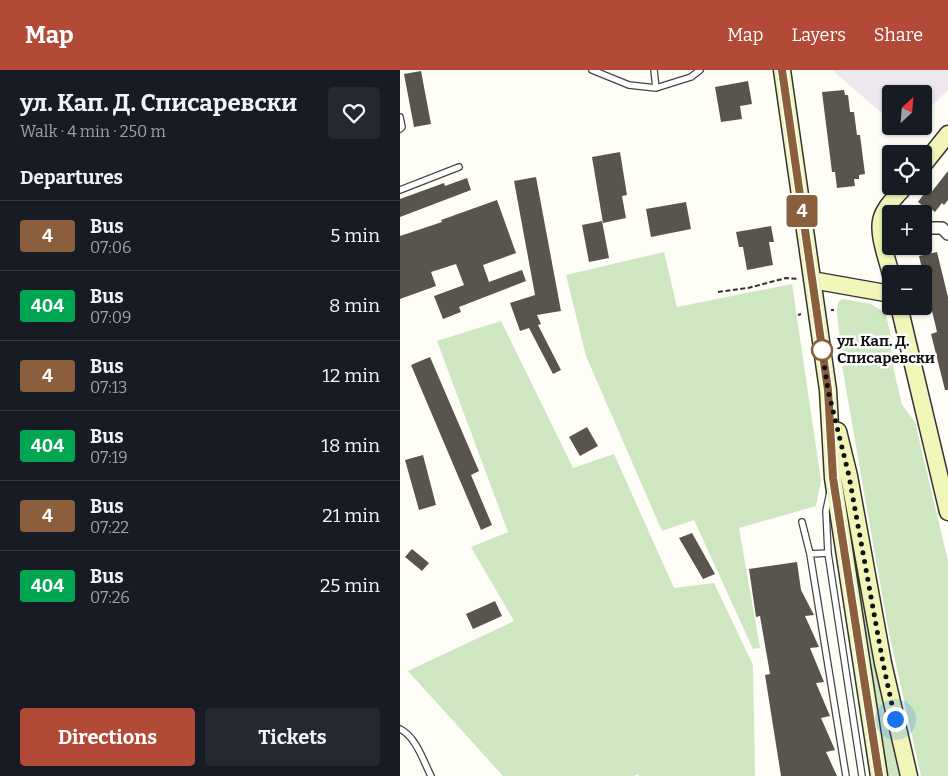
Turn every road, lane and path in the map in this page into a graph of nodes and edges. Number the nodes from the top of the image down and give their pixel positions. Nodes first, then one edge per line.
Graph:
1 (592, 70) edge
2 (654, 70) edge
3 (700, 70) edge
4 (782, 70) edge
5 (656, 88) junction
6 (400, 117) edge
7 (400, 129) edge
8 (948, 134) edge
9 (932, 154) edge
10 (459, 167) dead end
11 (400, 190) edge
12 (898, 195) edge
13 (890, 205) edge
14 (932, 228) edge
15 (948, 234) edge
16 (812, 280) junction
17 (718, 292) dead end
18 (882, 292) edge
19 (901, 315) edge
20 (828, 390) junction
21 (833, 478) junction
22 (948, 512) edge
23 (802, 522) dead end
24 (828, 553) junction
25 (810, 554) junction
26 (400, 729) edge
27 (431, 776) edge
28 (846, 776) edge
29 (862, 776) edge
30 (879, 776) edge
31 (909, 776) edge

1 - 5 lane
2 - 5 lane
3 - 5 lane
4 - 16 main road
6 - 7 lane
8 - 9 main road
10 - 11 lane
12 - 13 main road
14 - 15 street
16 - 17 path
16 - 18 main road
16 - 20 main road
19 - 22 main road
20 - 21 main road
20 - 31 main road
21 - 24 lane
21 - 30 main road
23 - 25 lane
24 - 25 lane
24 - 29 lane
25 - 28 lane
26 - 27 lane

